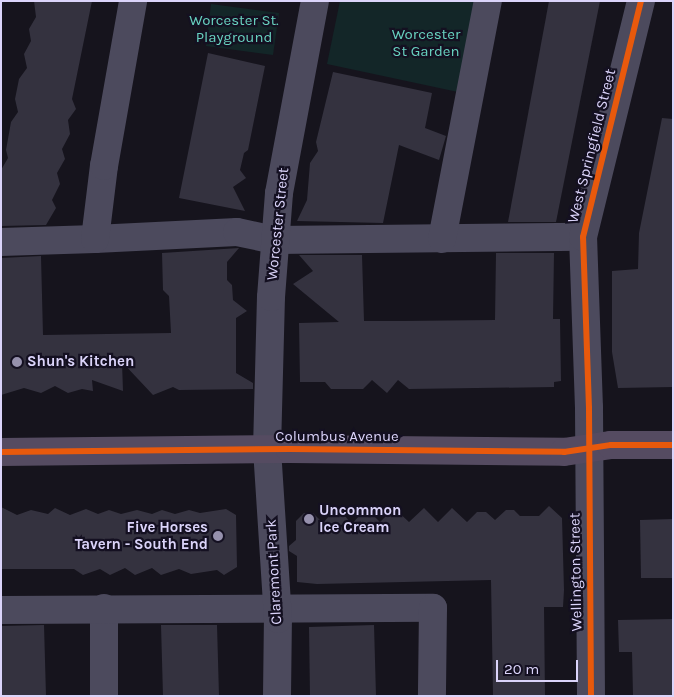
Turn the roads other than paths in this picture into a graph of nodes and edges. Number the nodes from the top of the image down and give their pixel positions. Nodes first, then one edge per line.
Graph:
1 (133, 1) edge
2 (315, 1) edge
3 (488, 1) edge
4 (640, 1) edge
5 (583, 237) junction
6 (442, 239) junction
7 (95, 240) junction
8 (275, 240) junction
9 (1, 242) edge
10 (673, 445) edge
11 (587, 448) junction
12 (267, 449) junction
13 (1, 452) edge
14 (104, 608) junction
15 (277, 608) junction
16 (1, 610) edge
17 (104, 696) edge
18 (277, 696) edge
19 (432, 696) edge
20 (590, 696) edge

1 - 7 street
2 - 8 street, Worcester Street
3 - 6 street
4 - 5 street, West Springfield Street
5 - 6 street
5 - 11 street, West Springfield Street
6 - 8 street
7 - 8 street
7 - 9 street
8 - 12 street, Worcester Street
10 - 11 main road, Columbus Avenue
11 - 12 main road, Columbus Avenue
11 - 20 street, Wellington Street
12 - 13 main road, Columbus Avenue
12 - 15 street, Claremont Park
14 - 15 street
14 - 16 street
14 - 17 street
15 - 18 street, Claremont Park
15 - 19 street

